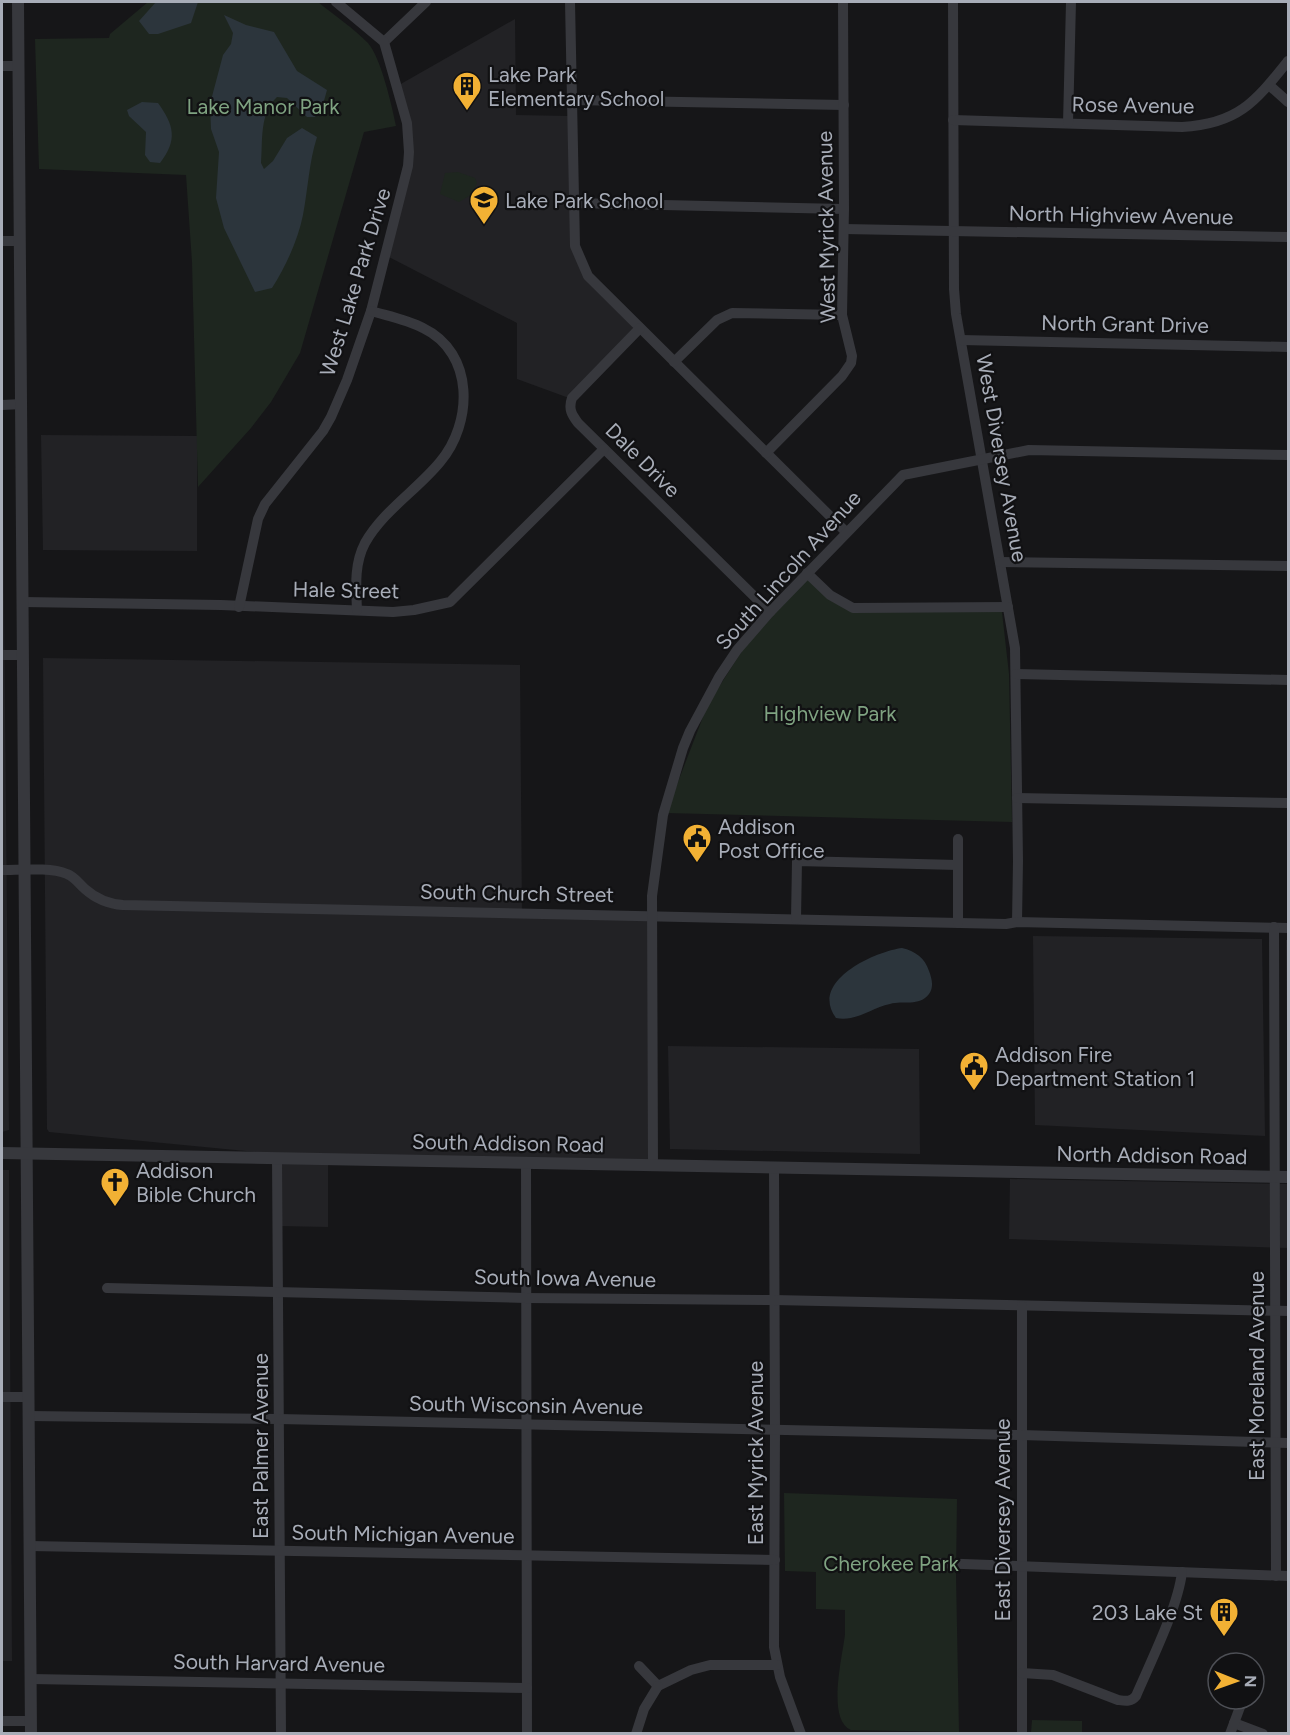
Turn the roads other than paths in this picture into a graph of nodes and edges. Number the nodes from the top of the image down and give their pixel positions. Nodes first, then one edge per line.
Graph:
1 (18, 2) edge
2 (336, 2) edge
3 (426, 2) edge
4 (570, 2) edge
5 (843, 2) edge
6 (953, 2) edge
7 (1071, 2) edge
8 (384, 42) junction
9 (1288, 61) edge
10 (2, 66) edge
11 (18, 66) junction
12 (1269, 85) junction
13 (572, 100) junction
14 (1288, 102) edge
15 (844, 105) junction
16 (952, 120) junction
17 (1068, 123) junction
18 (573, 203) junction
19 (844, 209) junction
20 (844, 229) junction
21 (953, 231) junction
22 (1288, 237) edge
23 (20, 240) junction
24 (2, 241) edge
25 (371, 311) junction
26 (842, 315) junction
27 (640, 328) junction
28 (961, 340) junction
29 (1288, 347) edge
30 (674, 362) junction
31 (22, 404) junction
32 (2, 405) edge
33 (604, 449) junction
34 (766, 453) junction
35 (1288, 455) edge
36 (982, 459) junction
37 (846, 532) junction
38 (1000, 562) junction
39 (1288, 566) edge
40 (807, 573) junction
41 (23, 602) junction
42 (239, 607) junction
43 (1008, 607) junction
44 (357, 610) junction
45 (770, 612) junction
46 (2, 655) edge
47 (23, 655) junction
48 (1016, 674) junction
49 (1288, 680) edge
50 (1017, 798) junction
51 (1288, 803) edge
52 (958, 839) dead end
53 (958, 865) junction
54 (2, 870) edge
55 (26, 870) junction
56 (651, 916) junction
57 (796, 920) junction
58 (1017, 922) junction
59 (958, 923) junction
60 (1274, 927) junction
61 (1288, 928) edge
62 (2, 1153) edge
63 (28, 1153) junction
64 (277, 1158) junction
65 (526, 1163) junction
66 (653, 1166) junction
67 (774, 1167) junction
68 (1014, 1172) joint
69 (1275, 1177) junction
70 (1288, 1177) edge
71 (107, 1288) dead end
72 (279, 1291) junction
73 (526, 1298) junction
74 (774, 1300) junction
75 (1022, 1306) junction
76 (1276, 1311) junction
77 (1288, 1311) edge
78 (2, 1397) edge
79 (28, 1397) junction
80 (29, 1416) junction
81 (279, 1419) junction
82 (526, 1425) junction
83 (775, 1430) junction
84 (1022, 1435) junction
85 (1275, 1442) junction
86 (1288, 1443) edge
87 (30, 1546) junction
88 (279, 1551) junction
89 (527, 1556) junction
90 (775, 1560) junction
91 (936, 1563) dead end
92 (1022, 1567) junction
93 (1182, 1572) junction
94 (1275, 1576) junction
95 (1288, 1576) edge
96 (777, 1665) junction
97 (639, 1666) dead end
98 (1022, 1673) junction
99 (31, 1679) junction
100 (281, 1682) junction
101 (658, 1686) junction
102 (527, 1688) junction
103 (1238, 1711) edge
104 (2, 1721) edge
105 (31, 1727) edge
106 (1232, 1728) edge
107 (281, 1734) edge
108 (528, 1734) edge
109 (636, 1734) edge
110 (801, 1734) edge
111 (1022, 1734) edge
112 (1263, 1734) edge

1 - 11 street
2 - 8 street
3 - 8 street
4 - 13 street
5 - 15 street, West Myrick Avenue
6 - 16 street, West Diversey Avenue
7 - 17 street
8 - 25 street, West Lake Park Drive
9 - 12 street, Rose Avenue
10 - 11 street
11 - 23 street
12 - 14 street
12 - 17 street, Rose Avenue
13 - 15 street
13 - 18 street
15 - 19 street, West Myrick Avenue
16 - 17 street, Rose Avenue
16 - 21 street, West Diversey Avenue
18 - 19 street
18 - 27 street
19 - 20 street, West Myrick Avenue
20 - 21 street, North Highview Avenue
20 - 26 street, West Myrick Avenue
21 - 22 street, North Highview Avenue
21 - 28 street, West Diversey Avenue
23 - 24 street
23 - 31 street
25 - 42 street, West Lake Park Drive
25 - 44 street
26 - 30 street
26 - 34 street, West Myrick Avenue
27 - 30 street
27 - 33 street, Dale Drive
28 - 29 street, North Grant Drive
28 - 36 street, West Diversey Avenue
30 - 34 street
31 - 32 street
31 - 41 street
33 - 44 street, Hale Street
33 - 45 street, Dale Drive
34 - 37 street
35 - 36 street, South Lincoln Avenue
36 - 37 street, South Lincoln Avenue
36 - 38 street, West Diversey Avenue
37 - 40 street, South Lincoln Avenue
38 - 39 street
38 - 43 street, West Diversey Avenue
40 - 43 street
40 - 45 street, South Lincoln Avenue
41 - 42 street, Hale Street
41 - 47 street
42 - 44 street, Hale Street
43 - 48 street, West Diversey Avenue
45 - 56 street, South Lincoln Avenue
46 - 47 street
47 - 55 street
48 - 49 street
48 - 50 street, West Diversey Avenue
50 - 51 street
50 - 58 street, West Diversey Avenue
52 - 53 street
53 - 57 street
53 - 59 street
54 - 55 street, South Church Street
55 - 56 street, South Church Street
55 - 63 street
56 - 57 street, South Church Street
56 - 66 street, South Lincoln Avenue
57 - 59 street, South Church Street
58 - 59 street, South Church Street
58 - 60 street, South Church Street
60 - 61 street, South Church Street
60 - 69 street, East Moreland Avenue
62 - 63 street, South Addison Road
63 - 64 street, South Addison Road
63 - 79 street
64 - 65 street, South Addison Road
64 - 72 street, East Palmer Avenue
65 - 66 street, South Addison Road
65 - 73 street
66 - 67 street, South Addison Road
67 - 68 street, South Addison Road
67 - 74 street, East Myrick Avenue
68 - 69 street, North Addison Road
69 - 70 street, North Addison Road
69 - 76 street, East Moreland Avenue
71 - 72 street, South Iowa Avenue
72 - 73 street, South Iowa Avenue
72 - 81 street, East Palmer Avenue
73 - 74 street, South Iowa Avenue
73 - 82 street
74 - 75 street, South Iowa Avenue
74 - 83 street, East Myrick Avenue
75 - 76 street, South Iowa Avenue
75 - 84 street, East Diversey Avenue
76 - 77 street, South Iowa Avenue
76 - 85 street, East Moreland Avenue
78 - 79 street
79 - 80 street
80 - 81 street, South Wisconsin Avenue
80 - 87 street
81 - 82 street, South Wisconsin Avenue
81 - 88 street, East Palmer Avenue
82 - 83 street, South Wisconsin Avenue
82 - 89 street
83 - 84 street, South Wisconsin Avenue
83 - 90 street, East Myrick Avenue
84 - 85 street, South Wisconsin Avenue
84 - 92 street, East Diversey Avenue
85 - 86 street, South Wisconsin Avenue
85 - 94 street, East Moreland Avenue
87 - 88 street, South Michigan Avenue
87 - 99 street
88 - 89 street, South Michigan Avenue
88 - 100 street, East Palmer Avenue
89 - 90 street, South Michigan Avenue
89 - 102 street
90 - 96 street, East Myrick Avenue
91 - 92 street
92 - 93 street
92 - 98 street, East Diversey Avenue
93 - 94 street
93 - 98 street
94 - 95 street
96 - 101 street
96 - 110 street, East Myrick Avenue
97 - 101 street
98 - 111 street, East Diversey Avenue
99 - 100 street, South Harvard Avenue
99 - 105 street
100 - 102 street, South Harvard Avenue
100 - 107 street, East Palmer Avenue
101 - 109 street
102 - 108 street
103 - 106 street
104 - 105 street
106 - 112 street

